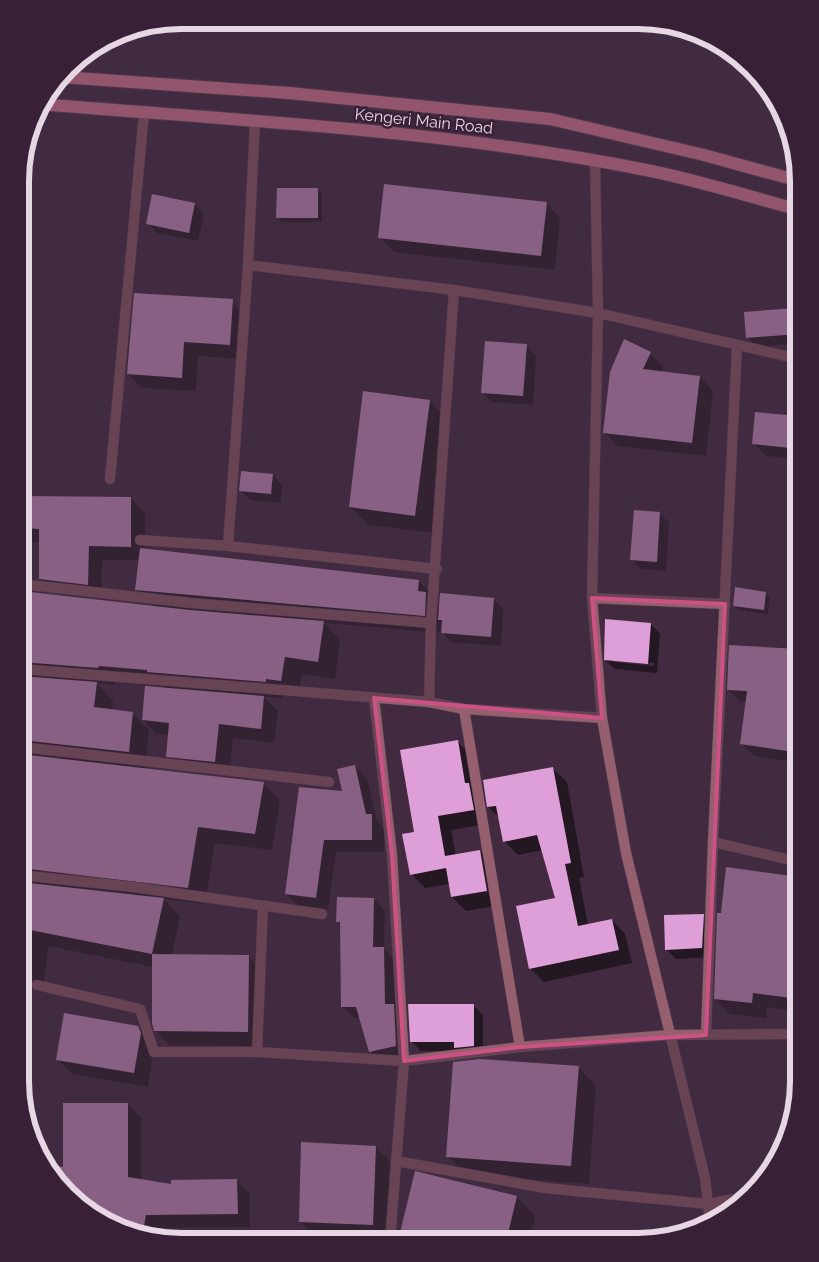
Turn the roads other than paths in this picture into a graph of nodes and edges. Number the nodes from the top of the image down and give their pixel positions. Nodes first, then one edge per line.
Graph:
1 (70, 78) edge
2 (49, 105) edge
3 (144, 113) junction
4 (255, 122) junction
5 (595, 161) junction
6 (790, 179) edge
7 (790, 208) edge
8 (248, 264) junction
9 (454, 290) junction
10 (598, 313) junction
11 (737, 345) junction
12 (790, 357) edge
13 (110, 479) dead end
14 (140, 540) dead end
15 (228, 546) junction
16 (437, 569) junction
17 (29, 585) edge
18 (592, 598) junction
19 (724, 604) junction
20 (432, 623) junction
21 (29, 670) edge
22 (374, 698) junction
23 (428, 702) junction
24 (464, 708) junction
25 (602, 718) junction
26 (29, 748) edge
27 (329, 782) dead end
28 (713, 842) junction
29 (790, 860) edge
30 (29, 876) edge
31 (263, 906) junction
32 (322, 914) dead end
33 (37, 985) dead end
34 (790, 1034) edge
35 (670, 1035) junction
36 (706, 1035) junction
37 (520, 1047) junction
38 (257, 1052) junction
39 (404, 1061) junction
40 (396, 1161) junction
41 (734, 1199) edge
42 (708, 1204) junction
43 (709, 1215) edge
44 (391, 1233) edge

1 - 6 main road, Kengeri Main Road
2 - 3 main road, Kengeri Main Road
3 - 4 main road, Kengeri Main Road
3 - 13 street
4 - 5 main road, Kengeri Main Road
4 - 8 street
5 - 7 main road, Kengeri Main Road
5 - 10 street
8 - 9 street
8 - 15 street
9 - 10 street
9 - 16 street
10 - 11 street
10 - 18 street
11 - 12 street
11 - 19 street
14 - 15 street
15 - 16 street
16 - 20 street
17 - 20 street
18 - 19 street
18 - 25 street
19 - 28 street
20 - 23 street
21 - 22 street
22 - 23 street
22 - 39 street
23 - 24 street
24 - 25 street
24 - 37 street
25 - 35 street
26 - 27 street
28 - 29 street
28 - 36 street
30 - 31 street
31 - 32 street
31 - 38 street
33 - 38 street
34 - 36 street
35 - 36 street
35 - 37 street
35 - 42 street
37 - 39 street
38 - 39 street
39 - 40 street
40 - 42 street
40 - 44 street
41 - 42 street
42 - 43 street

